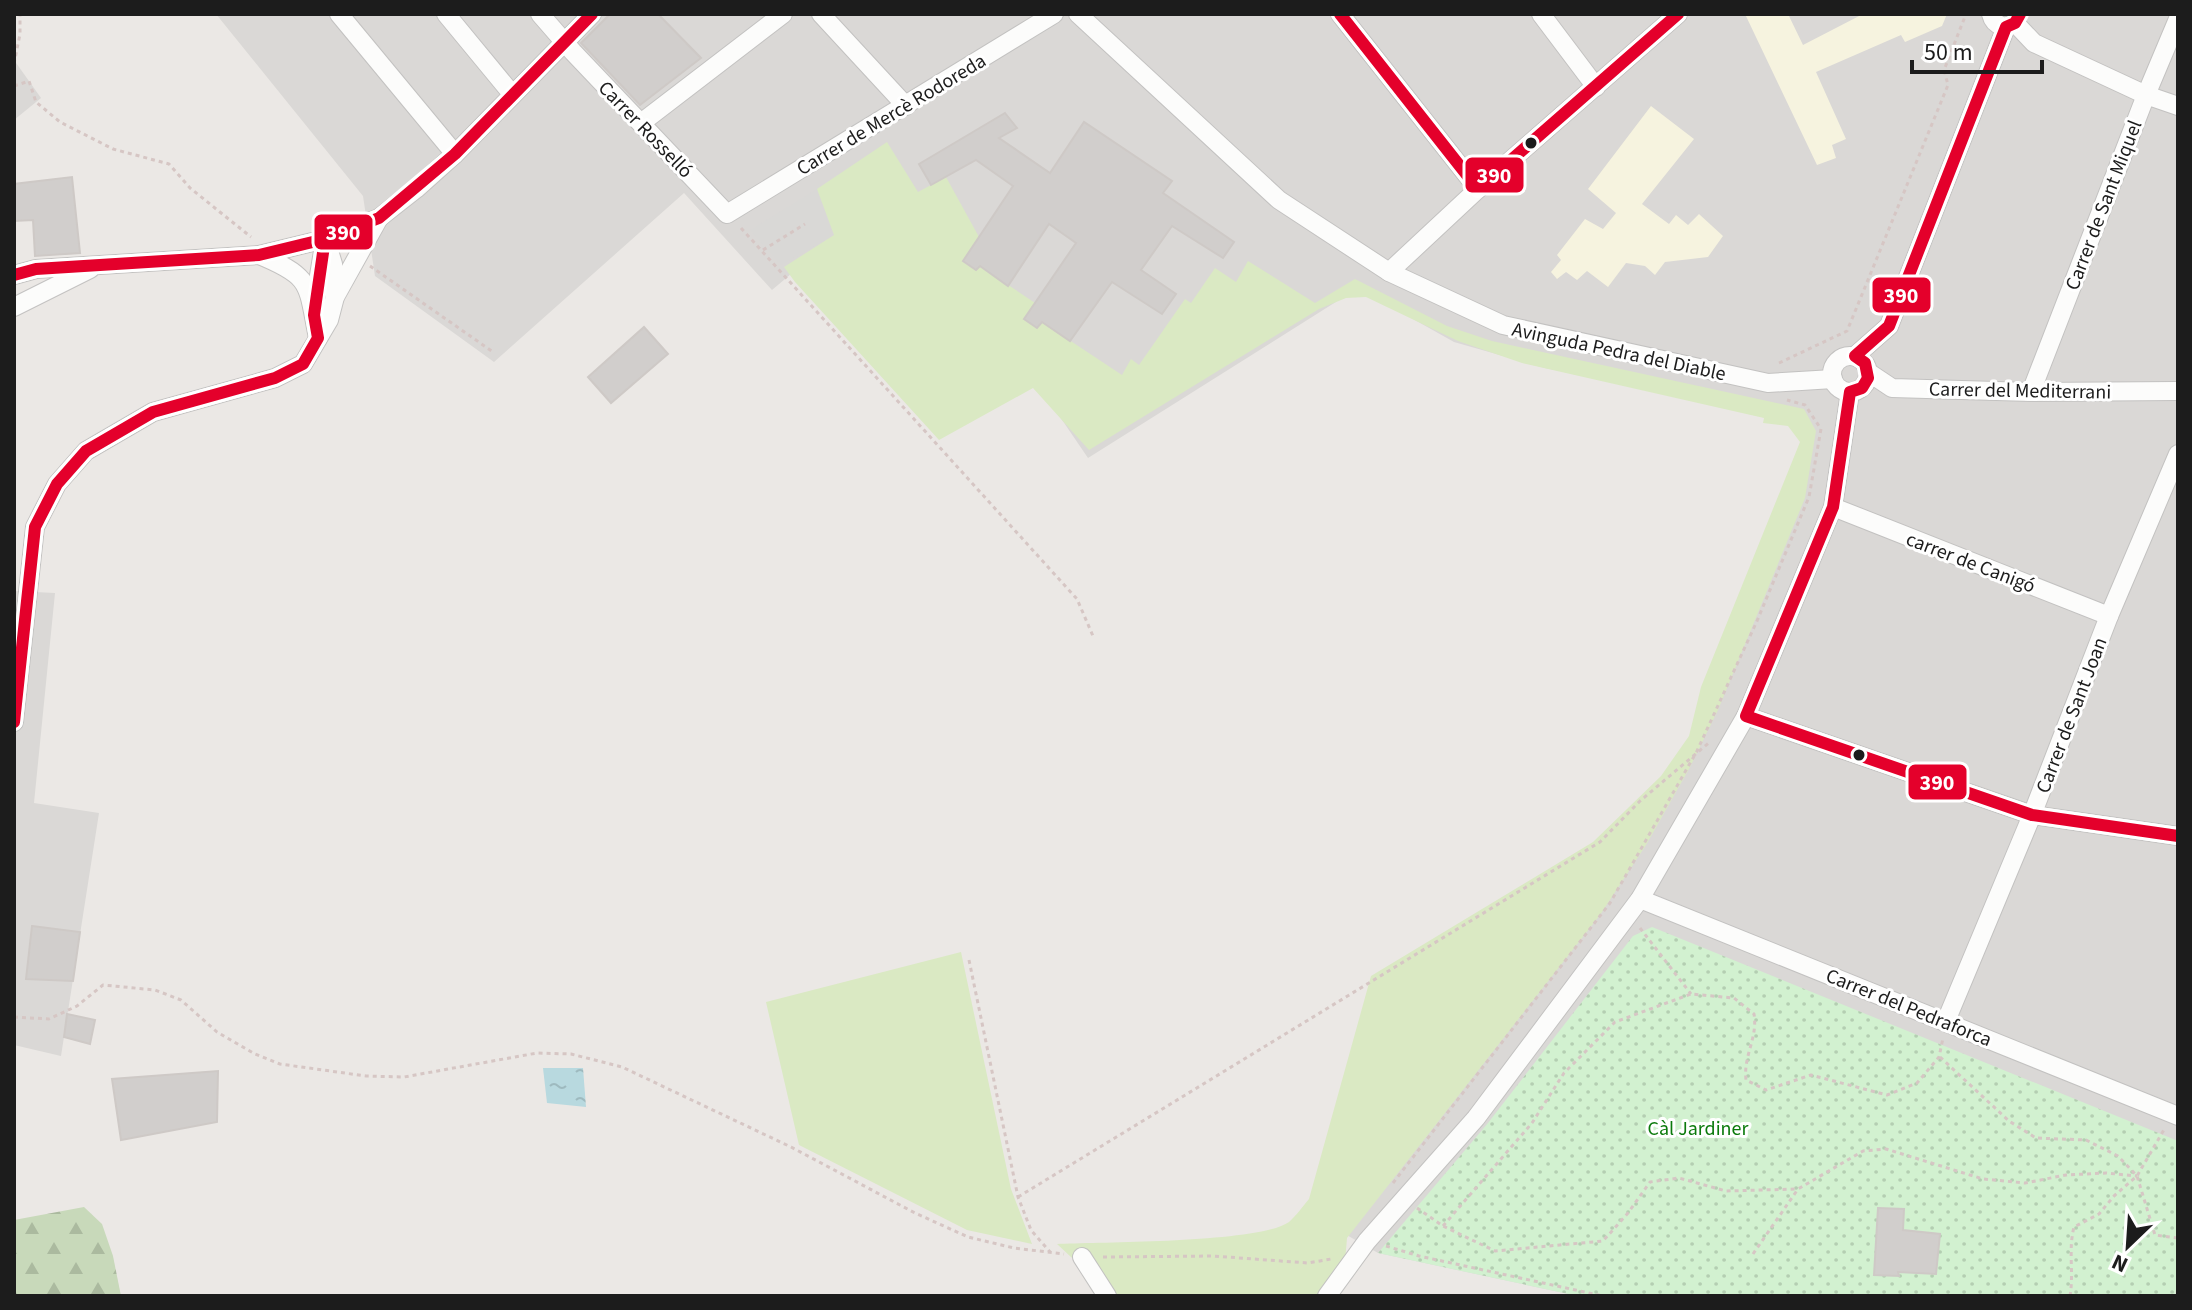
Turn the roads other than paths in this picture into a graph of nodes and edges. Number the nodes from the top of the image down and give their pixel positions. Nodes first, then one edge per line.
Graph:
1 (339, 14) edge
2 (446, 14) edge
3 (540, 14) edge
4 (592, 14) edge
5 (783, 14) edge
6 (821, 14) edge
7 (1054, 14) edge
8 (1078, 14) edge
9 (1340, 14) edge
10 (1541, 14) edge
11 (1678, 14) edge
12 (1991, 14) edge
13 (2178, 19) edge
14 (2014, 21) edge
15 (564, 43) junction
16 (1596, 87) junction
17 (512, 94) junction
18 (2146, 95) junction
19 (906, 106) junction
20 (2178, 106) edge
21 (641, 123) junction
22 (455, 154) junction
23 (1478, 189) junction
24 (727, 214) joint
25 (379, 218) junction
26 (325, 239) junction
27 (267, 253) junction
28 (99, 264) junction
29 (1389, 272) junction
30 (14, 275) edge
31 (335, 297) junction
32 (14, 307) edge
33 (314, 315) junction
34 (318, 338) junction
35 (1855, 356) junction
36 (1868, 372) junction
37 (1833, 379) junction
38 (2178, 391) edge
39 (1850, 392) junction
40 (2031, 392) junction
41 (2178, 454) edge
42 (1833, 507) junction
43 (2109, 616) junction
44 (15, 697) edge
45 (1746, 716) junction
46 (14, 722) edge
47 (2032, 815) junction
48 (2178, 836) edge
49 (1634, 906) junction
50 (1946, 1021) junction
51 (2175, 1115) edge
52 (1082, 1257) road end
53 (1107, 1296) edge
54 (1327, 1296) edge

1 - 22 street
2 - 17 street
3 - 15 street, Carrer Rosselló
4 - 15 street
5 - 21 street
6 - 19 street
7 - 19 street, Carrer de Mercè Rodoreda
8 - 29 street, Avinguda Pedra del Diable
9 - 23 street
10 - 16 street
11 - 16 street
12 - 14 street
13 - 18 street, Carrer de Sant Miquel
14 - 18 street
14 - 35 street
15 - 17 street
15 - 21 street, Carrer Rosselló
16 - 23 street
17 - 22 street
18 - 20 street
18 - 40 street, Carrer de Sant Miquel
19 - 24 street, Carrer de Mercè Rodoreda
21 - 24 street, Carrer Rosselló
22 - 25 street
23 - 29 street
25 - 26 street
25 - 31 street
26 - 27 street
26 - 31 street
26 - 33 street
27 - 28 street
27 - 33 street
28 - 30 street
28 - 32 street
29 - 37 street, Avinguda Pedra del Diable
31 - 34 street
33 - 34 street
34 - 44 street
35 - 36 street
35 - 37 street
36 - 39 street
36 - 40 street, Carrer del Mediterrani
37 - 39 street
38 - 40 street, Carrer del Mediterrani
39 - 42 street
41 - 43 street, Carrer de Sant Joan
42 - 43 street, carrer de Canigó
42 - 45 street
43 - 47 street, Carrer de Sant Joan
44 - 46 street
45 - 47 street
45 - 49 street
47 - 48 street
47 - 50 street, Carrer de Sant Joan
49 - 50 street, Carrer del Pedraforca
49 - 54 street
50 - 51 street, Carrer del Pedraforca
52 - 53 street

